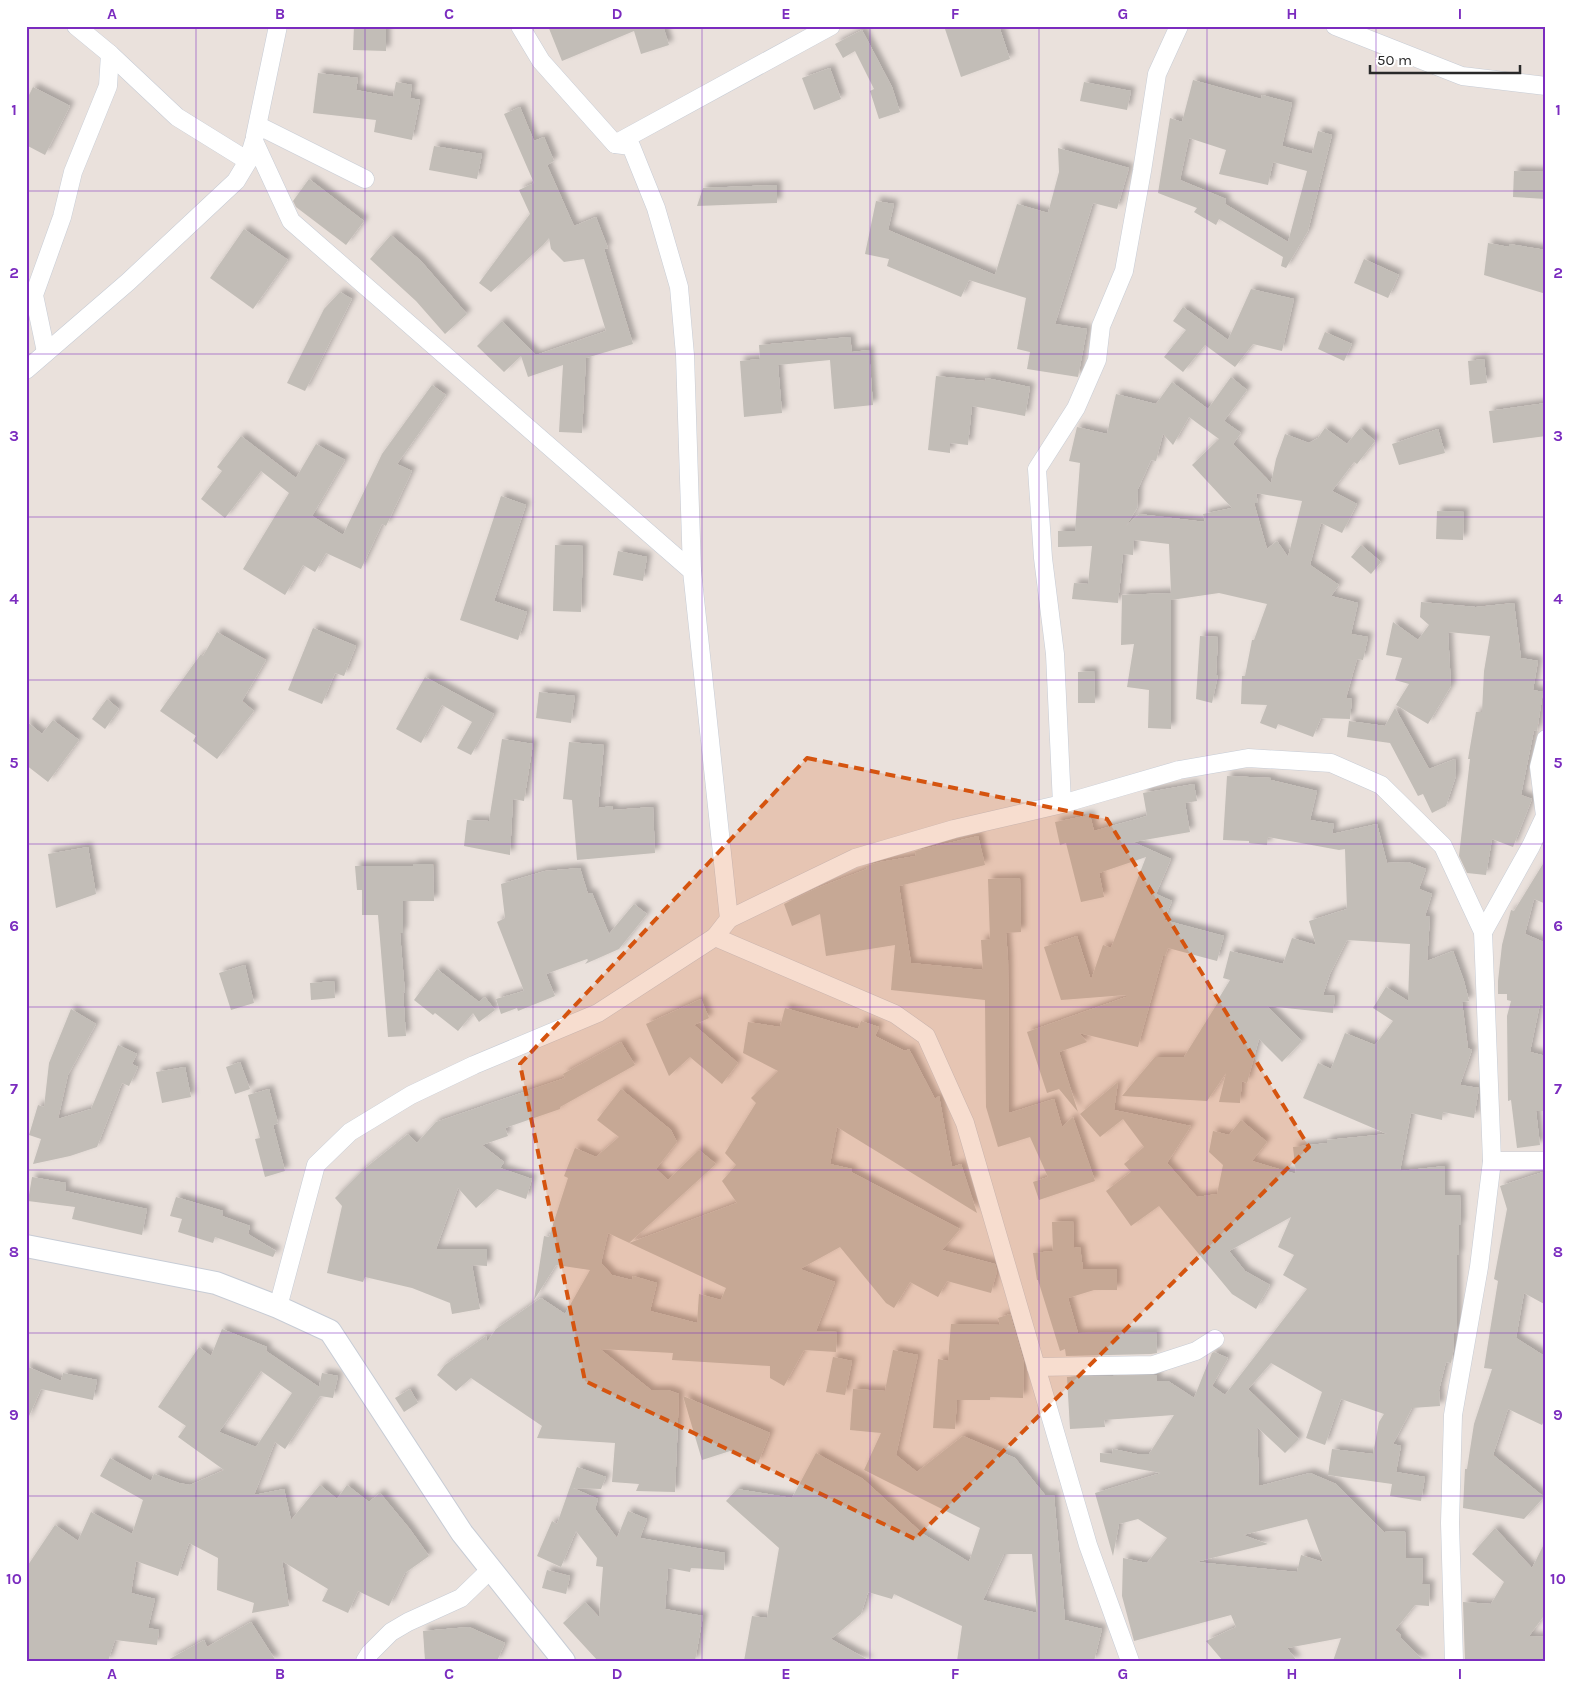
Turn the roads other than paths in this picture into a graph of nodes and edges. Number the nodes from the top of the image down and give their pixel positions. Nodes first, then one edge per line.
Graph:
1 (76, 26) edge
2 (278, 26) edge
3 (520, 26) edge
4 (831, 26) edge
5 (1179, 26) edge
6 (1335, 26) edge
7 (110, 54) junction
8 (1546, 86) edge
9 (256, 133) junction
10 (615, 144) junction
11 (248, 161) junction
12 (365, 179) dead end
13 (46, 352) junction
14 (26, 370) edge
15 (692, 572) junction
16 (1546, 739) edge
17 (1542, 768) edge
18 (1062, 804) junction
19 (729, 919) junction
20 (1483, 932) junction
21 (715, 937) junction
22 (1492, 1161) junction
23 (1546, 1161) edge
24 (26, 1246) edge
25 (278, 1307) junction
26 (1215, 1340) dead end
27 (1036, 1368) junction
28 (492, 1570) junction
29 (365, 1661) edge
30 (564, 1661) edge
31 (1130, 1661) edge
32 (1454, 1661) edge

1 - 7 street
2 - 9 street
3 - 10 street
4 - 10 street
5 - 18 street
6 - 8 street
7 - 11 street
7 - 13 street
9 - 11 street
9 - 12 street
9 - 15 street
10 - 15 street
11 - 13 street
13 - 14 street
15 - 19 street
16 - 17 street
17 - 20 street
18 - 19 street
18 - 20 street
19 - 21 street
20 - 22 street
21 - 25 street
21 - 27 street
22 - 23 street
22 - 32 street
24 - 25 street
25 - 28 street
26 - 27 street
27 - 31 street
28 - 29 street
28 - 30 street

